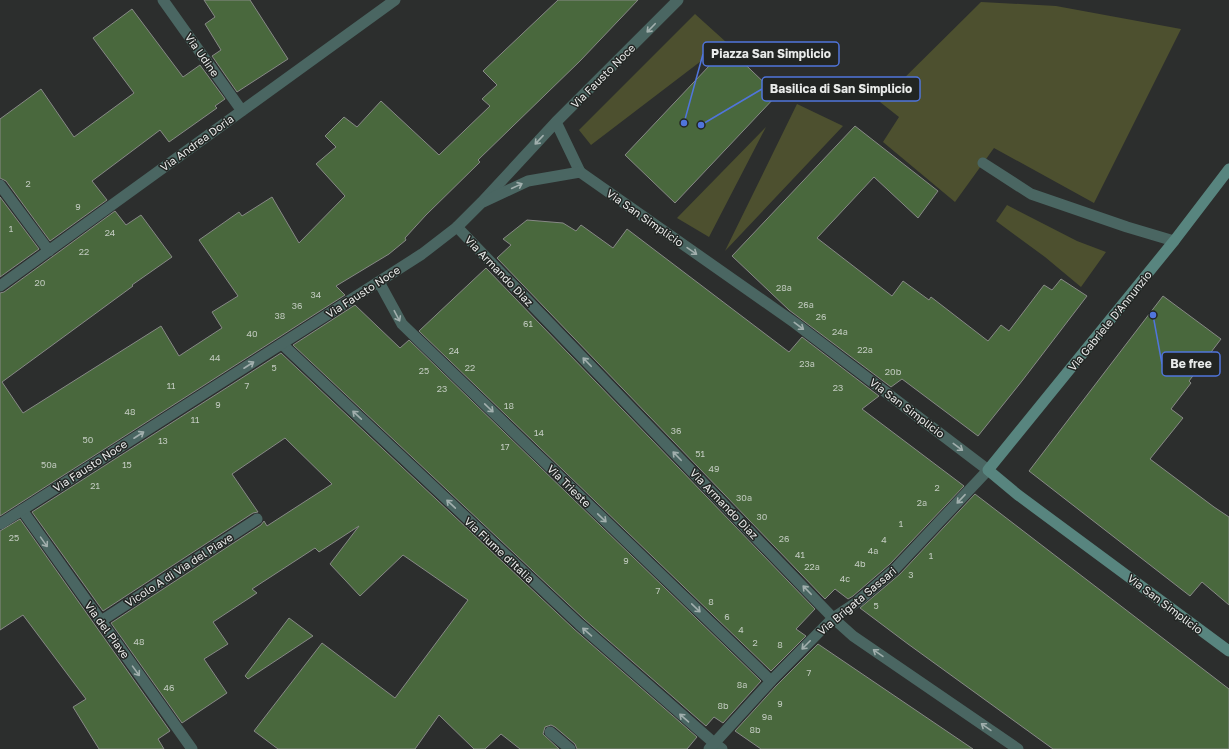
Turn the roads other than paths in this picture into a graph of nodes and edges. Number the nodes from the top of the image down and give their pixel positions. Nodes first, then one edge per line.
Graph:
1 (163, 0) edge
2 (394, 0) edge
3 (678, 0) edge
4 (242, 111) junction
5 (556, 122) junction
6 (983, 162) dead end
7 (1229, 169) edge
8 (580, 172) junction
9 (0, 185) edge
10 (481, 203) junction
11 (457, 227) junction
12 (1174, 241) junction
13 (49, 250) junction
14 (379, 282) junction
15 (0, 286) edge
16 (282, 344) junction
17 (988, 470) junction
18 (22, 510) junction
19 (257, 519) dead end
20 (0, 524) edge
21 (833, 618) junction
22 (101, 622) junction
23 (1229, 651) edge
24 (771, 681) junction
25 (550, 732) dead end
26 (715, 747) edge
27 (192, 749) edge
28 (570, 749) edge
29 (1018, 749) edge

1 - 4 street, Via Udine
2 - 4 street, Via Andrea Doria
3 -> 5 street, Via Fausto Noce
4 - 13 street, Via Andrea Doria
5 - 8 street, Via San Simplicio
5 -> 10 street, Via Fausto Noce
6 - 12 street
7 - 12 main road, Via Gabriele D'Annunzio
10 -> 8 street
8 -> 17 street, Via San Simplicio
9 - 13 street
10 - 11 street, Via Fausto Noce
11 - 14 street, Via Fausto Noce
21 -> 11 street, Via Armando Diaz
12 - 17 main road, Via Gabriele D'Annunzio
13 - 15 street, Via Andrea Doria
14 - 16 street, Via Fausto Noce
14 -> 24 street, Via Trieste
18 -> 16 street, Via Fausto Noce
26 -> 16 street, Via Fiume d'Italia
17 -> 21 street, Via Brigata Sassari
17 - 23 main road, Via San Simplicio
18 - 20 street, Via Fausto Noce
18 -> 22 street, Via del Piave
19 - 22 street, Vicolo A di Via del Piave
21 -> 24 street, Via Brigata Sassari
29 -> 21 street, Via Armando Diaz
22 -> 27 street, Via del Piave
24 - 26 street, Via Brigata Sassari
25 - 28 street

